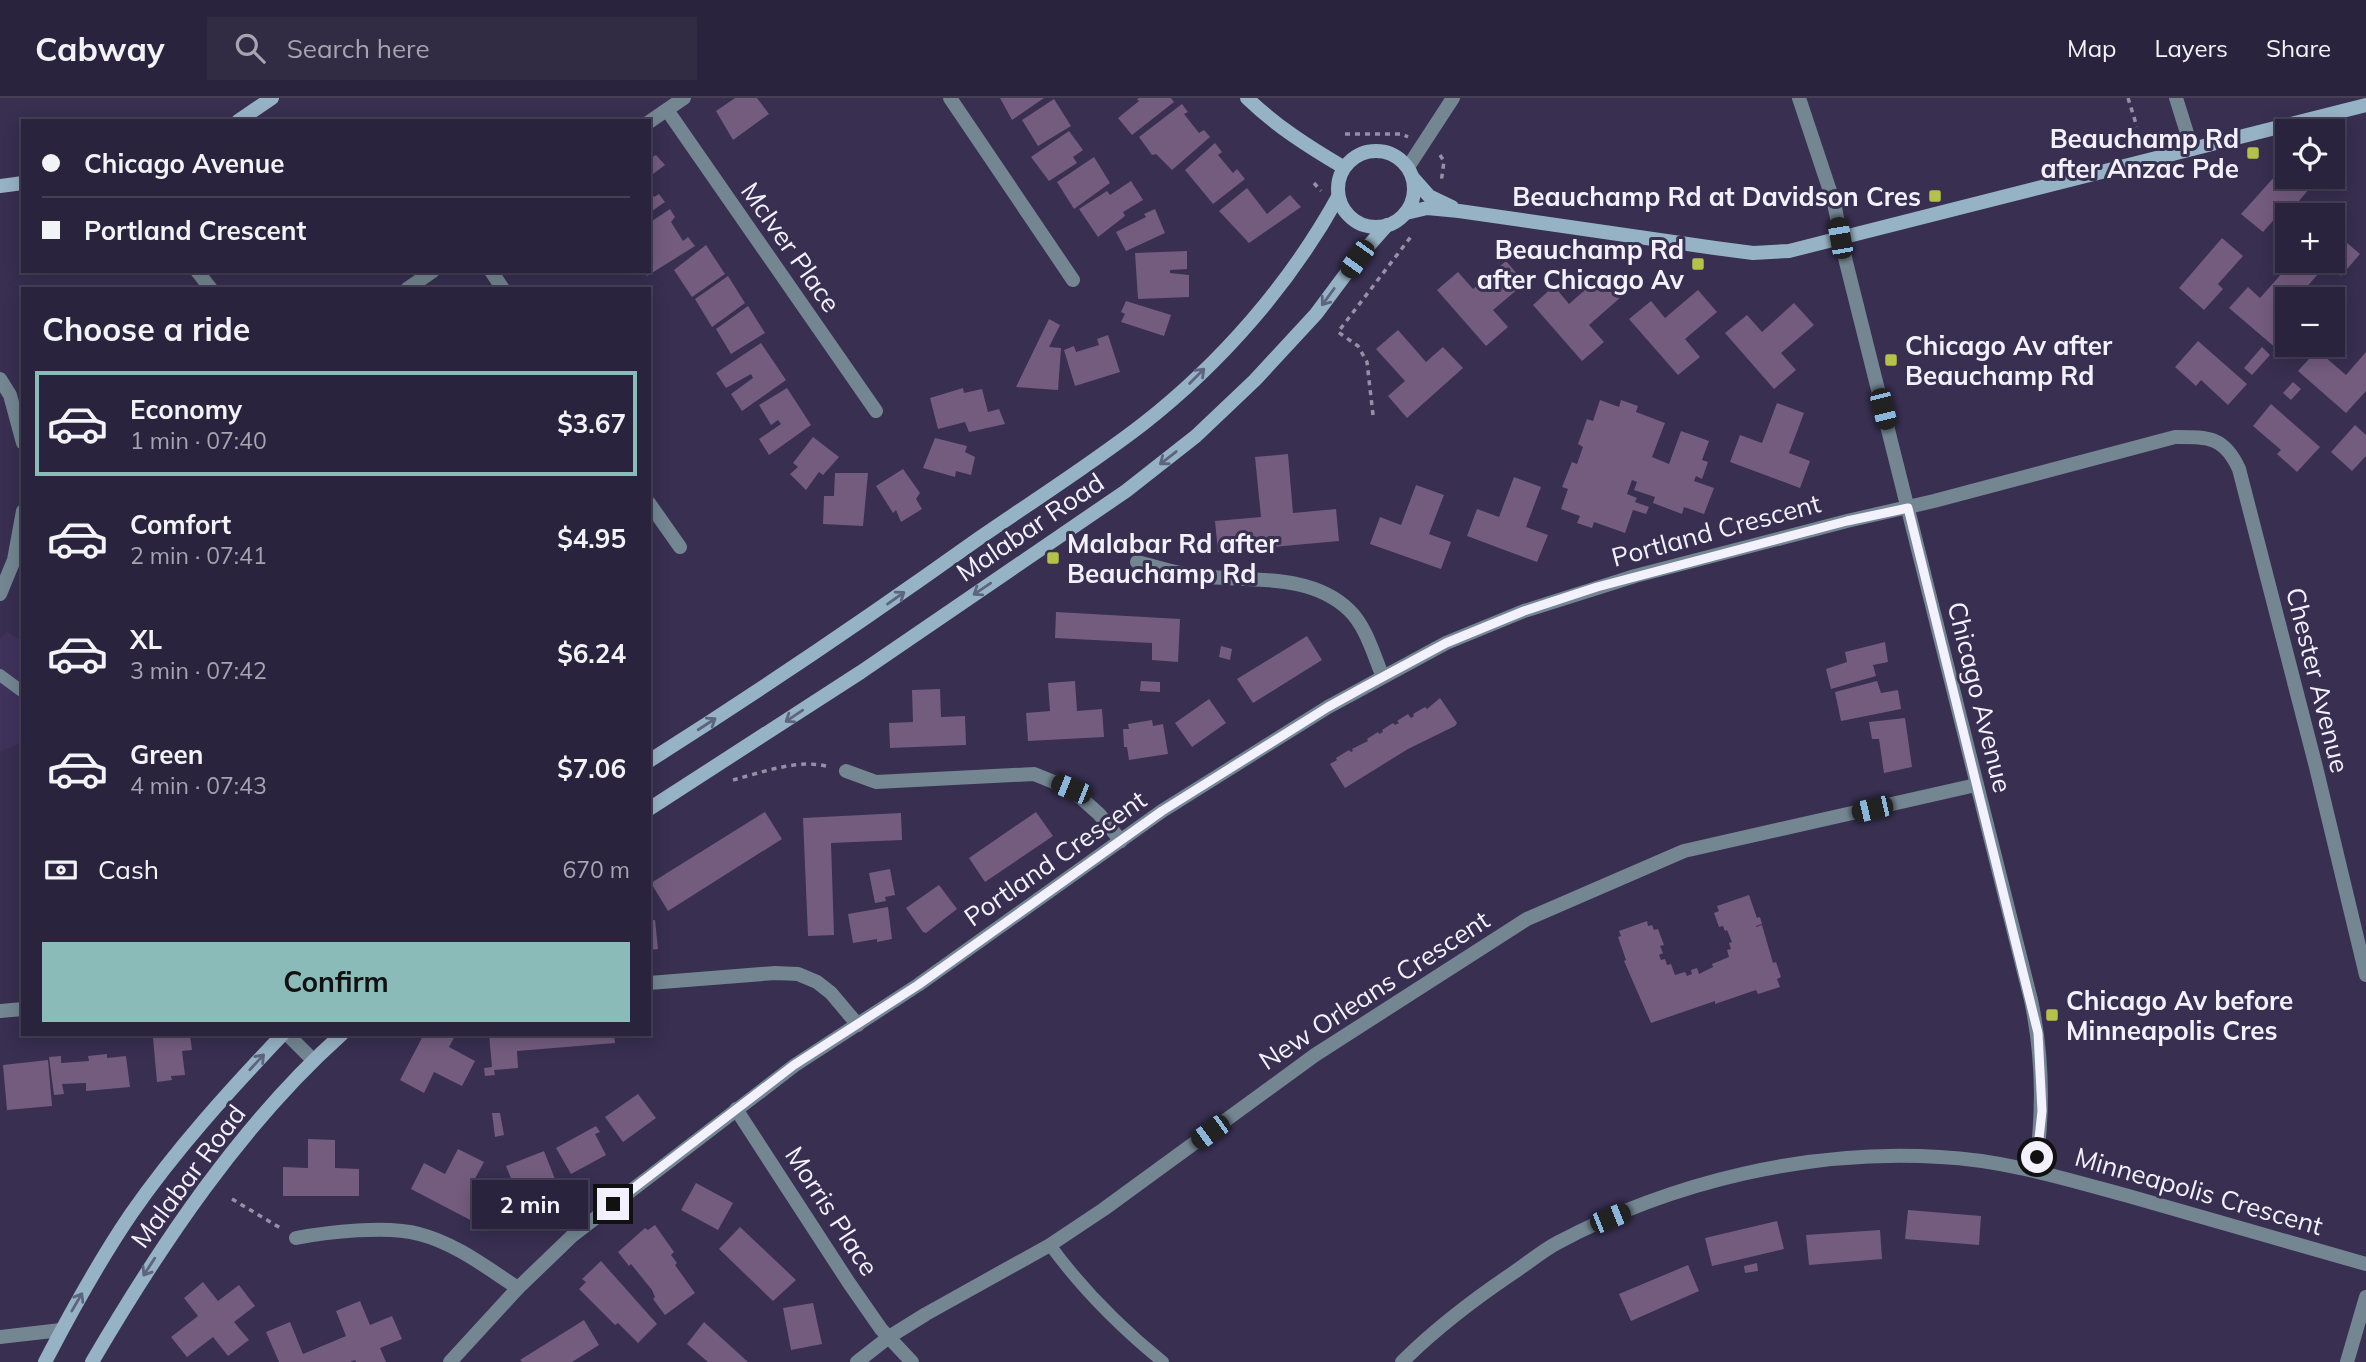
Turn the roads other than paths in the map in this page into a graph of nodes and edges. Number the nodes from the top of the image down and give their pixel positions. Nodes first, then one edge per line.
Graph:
1 (272, 98) edge
2 (684, 98) edge
3 (950, 98) edge
4 (1247, 98) edge
5 (1453, 98) edge
6 (1798, 98) edge
7 (2176, 98) edge
8 (2366, 105) edge
9 (667, 110) junction
10 (241, 119) edge
11 (651, 121) edge
12 (2192, 149) junction
13 (1343, 167) junction
14 (1410, 172) junction
15 (21, 183) edge
16 (0, 186) edge
17 (1338, 197) junction
18 (1459, 211) junction
19 (1406, 213) junction
20 (1387, 225) junction
21 (1840, 238) junction
22 (199, 273) edge
23 (430, 273) edge
24 (1073, 280) dead end
25 (209, 287) edge
26 (410, 287) edge
27 (0, 379) edge
28 (876, 411) dead end
29 (21, 436) edge
30 (2221, 442) joint
31 (651, 506) edge
32 (1908, 508) junction
33 (21, 522) edge
34 (680, 547) dead end
35 (1137, 562) dead end
36 (0, 594) edge
37 (0, 675) edge
38 (1383, 677) junction
39 (21, 691) edge
40 (651, 760) edge
41 (846, 771) road end
42 (1976, 785) junction
43 (651, 808) edge
44 (1121, 841) junction
45 (2366, 975) edge
46 (651, 983) edge
47 (21, 1009) edge
48 (0, 1012) edge
49 (858, 1025) junction
50 (283, 1036) edge
51 (287, 1036) edge
52 (340, 1036) edge
53 (313, 1060) junction
54 (736, 1109) junction
55 (2035, 1170) junction
56 (296, 1238) road end
57 (1050, 1245) junction
58 (2366, 1264) edge
59 (518, 1288) junction
60 (2366, 1297) edge
61 (61, 1330) junction
62 (0, 1337) edge
63 (889, 1337) junction
64 (45, 1362) edge
65 (92, 1362) edge
66 (450, 1362) edge
67 (857, 1362) edge
68 (912, 1362) edge
69 (1163, 1362) edge
70 (1402, 1362) edge
71 (2347, 1362) edge

1 - 10 main road
2 - 9 street
3 - 24 street
4 - 13 main road
5 - 14 street
6 - 21 street, Chicago Avenue
7 - 12 street
8 - 12 main road
9 - 11 street
9 - 28 street, McIver Place
12 - 21 main road
13 - 14 main road
13 - 17 main road
14 - 18 main road
14 - 19 main road
15 - 16 main road
17 - 20 main road
40 -> 17 main road, Malabar Road
18 - 19 main road
18 - 21 main road
19 - 20 main road
20 -> 43 main road, Malabar Road
21 - 32 street, Chicago Avenue
22 - 25 street
23 - 26 street
27 - 29 street
30 - 32 street, Portland Crescent
30 - 45 street, Chester Avenue
31 - 34 street
32 - 38 street, Portland Crescent
32 - 42 street, Chicago Avenue
33 - 36 street
35 - 38 street
37 - 39 lane
38 - 44 street, Portland Crescent
41 - 44 street
42 - 55 street, Chicago Avenue
42 - 57 street, New Orleans Crescent
44 - 49 street, Portland Crescent
46 - 49 street
47 - 48 street
49 - 54 street, Portland Crescent
61 -> 50 main road, Malabar Road
51 - 53 street
52 - 53 main road, Malabar Road
53 -> 65 main road, Malabar Road
54 - 59 street, Portland Crescent
54 - 63 street, Morris Place
55 - 58 street, Minneapolis Crescent
55 - 70 street, Minneapolis Crescent
56 - 59 street
57 - 63 street, New Orleans Crescent
57 - 69 lane
59 - 66 street, Portland Crescent
60 - 71 street
61 - 62 street
61 - 64 main road, Malabar Road
63 - 67 street, New Orleans Crescent
63 - 68 street, Morris Place

